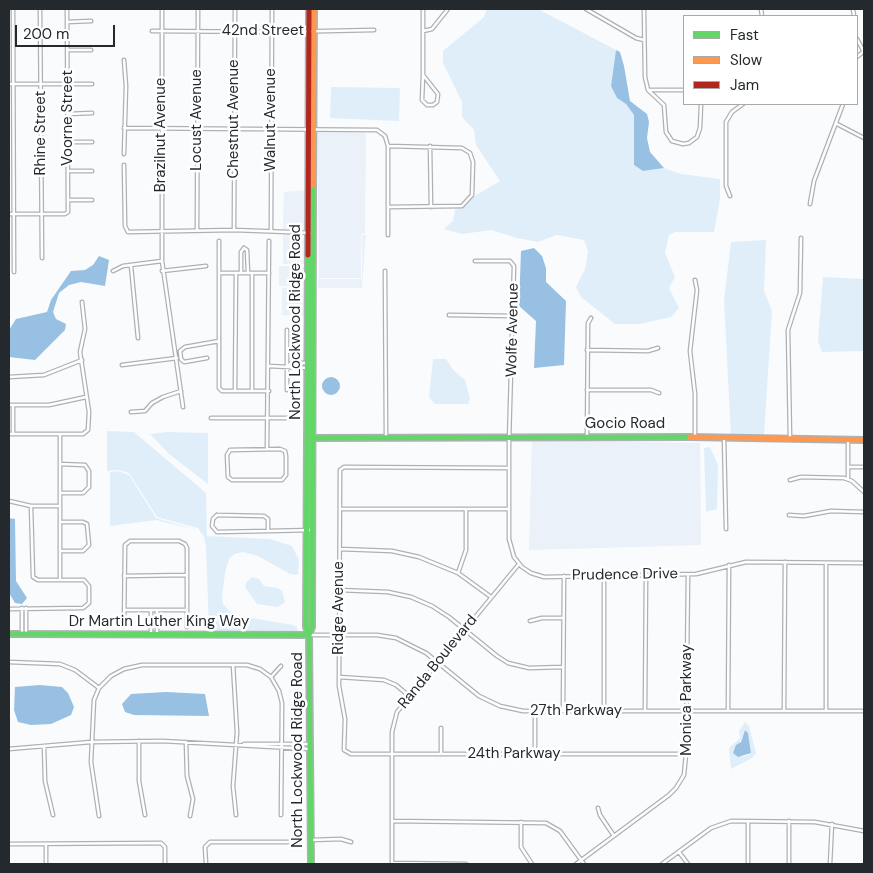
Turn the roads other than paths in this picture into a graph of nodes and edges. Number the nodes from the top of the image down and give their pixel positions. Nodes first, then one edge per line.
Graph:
1 (13, 9) edge
2 (40, 9) edge
3 (68, 9) edge
4 (162, 9) edge
5 (198, 9) edge
6 (234, 9) edge
7 (272, 9) edge
8 (309, 9) edge
9 (314, 9) edge
10 (423, 9) edge
11 (448, 9) edge
12 (586, 9) edge
13 (644, 9) edge
14 (68, 22) junction
15 (91, 22) dead end
16 (152, 30) dead end
17 (374, 30) dead end
18 (162, 31) junction
19 (197, 31) junction
20 (234, 31) junction
21 (311, 31) junction
22 (423, 31) junction
23 (272, 32) junction
24 (644, 40) junction
25 (858, 41) edge
26 (68, 50) junction
27 (91, 50) dead end
28 (864, 52) edge
29 (124, 60) dead end
30 (424, 75) junction
31 (9, 84) edge
32 (13, 84) junction
33 (40, 84) junction
34 (68, 84) junction
35 (92, 84) dead end
36 (648, 90) junction
37 (683, 90) edge
38 (701, 105) edge
39 (741, 105) edge
40 (843, 105) edge
41 (92, 113) dead end
42 (68, 114) junction
43 (837, 124) junction
44 (124, 128) junction
45 (160, 128) junction
46 (234, 128) junction
47 (197, 129) junction
48 (271, 129) junction
49 (311, 129) junction
50 (864, 138) edge
51 (68, 142) junction
52 (92, 142) dead end
53 (388, 146) junction
54 (430, 146) junction
55 (124, 154) dead end
56 (124, 165) dead end
57 (68, 171) junction
58 (92, 171) dead end
59 (730, 196) dead end
60 (69, 200) junction
61 (92, 200) dead end
62 (810, 204) dead end
63 (388, 207) junction
64 (431, 207) junction
65 (9, 214) edge
66 (14, 214) junction
67 (41, 214) junction
68 (197, 230) junction
69 (234, 230) junction
70 (161, 231) junction
71 (271, 231) junction
72 (311, 233) junction
73 (388, 235) dead end
74 (801, 238) dead end
75 (219, 241) dead end
76 (269, 241) dead end
77 (42, 258) dead end
78 (162, 261) junction
79 (475, 261) dead end
80 (130, 266) junction
81 (206, 266) dead end
82 (113, 271) dead end
83 (162, 271) junction
84 (385, 271) dead end
85 (14, 272) dead end
86 (219, 273) junction
87 (236, 273) junction
88 (241, 273) junction
89 (248, 273) junction
90 (252, 273) junction
91 (269, 273) junction
92 (695, 280) dead end
93 (82, 302) dead end
94 (449, 315) dead end
95 (513, 316) junction
96 (590, 318) dead end
97 (287, 330) dead end
98 (138, 338) dead end
99 (219, 341) junction
100 (658, 348) dead end
101 (587, 350) junction
102 (177, 358) junction
103 (207, 358) dead end
104 (82, 360) junction
105 (122, 365) dead end
106 (269, 366) junction
107 (287, 366) junction
108 (310, 366) junction
109 (9, 377) edge
110 (252, 390) junction
111 (287, 390) dead end
112 (588, 390) junction
113 (181, 391) junction
114 (235, 391) junction
115 (269, 391) junction
116 (659, 393) dead end
117 (86, 397) junction
118 (9, 406) edge
119 (13, 406) junction
120 (183, 407) dead end
121 (131, 412) dead end
122 (211, 418) dead end
123 (269, 418) junction
124 (296, 418) dead end
125 (9, 434) edge
126 (14, 434) junction
127 (60, 434) junction
128 (386, 436) junction
129 (510, 436) junction
130 (587, 436) junction
131 (695, 437) junction
132 (310, 438) junction
133 (724, 438) junction
134 (790, 438) junction
135 (848, 440) junction
136 (864, 440) edge
137 (267, 449) junction
138 (60, 464) junction
139 (848, 467) junction
140 (864, 467) edge
141 (509, 468) junction
142 (848, 479) junction
143 (790, 480) dead end
144 (864, 492) edge
145 (60, 493) junction
146 (9, 501) edge
147 (31, 506) junction
148 (60, 506) junction
149 (466, 508) junction
150 (340, 509) junction
151 (508, 509) junction
152 (864, 512) edge
153 (788, 515) dead end
154 (60, 522) junction
155 (726, 529) dead end
156 (310, 530) junction
157 (268, 531) junction
158 (340, 549) junction
159 (60, 551) junction
160 (785, 562) junction
161 (826, 563) junction
162 (864, 563) edge
163 (519, 564) junction
164 (729, 565) junction
165 (458, 573) junction
166 (688, 574) junction
167 (187, 575) junction
168 (604, 575) junction
169 (646, 575) junction
170 (124, 576) junction
171 (564, 576) junction
172 (60, 580) junction
173 (339, 590) junction
174 (490, 597) junction
175 (22, 608) junction
176 (26, 608) junction
177 (9, 609) edge
178 (124, 610) junction
179 (151, 610) junction
180 (157, 610) junction
181 (187, 610) junction
182 (563, 618) junction
183 (530, 621) dead end
184 (124, 626) dead end
185 (187, 626) dead end
186 (464, 629) junction
187 (9, 634) edge
188 (24, 634) junction
189 (154, 635) junction
190 (309, 635) junction
191 (339, 635) junction
192 (9, 662) edge
193 (437, 662) junction
194 (233, 665) junction
195 (282, 666) dead end
196 (563, 667) junction
197 (271, 676) junction
198 (339, 677) junction
199 (99, 688) junction
200 (409, 696) junction
201 (535, 711) junction
202 (563, 711) junction
203 (604, 711) junction
204 (645, 711) junction
205 (686, 711) junction
206 (728, 711) junction
207 (784, 711) junction
208 (826, 711) junction
209 (864, 711) edge
210 (441, 728) dead end
211 (139, 741) junction
212 (91, 742) junction
213 (186, 742) junction
214 (236, 744) junction
215 (240, 744) junction
216 (281, 744) junction
217 (44, 746) junction
218 (310, 747) junction
219 (9, 749) edge
220 (281, 749) junction
221 (344, 750) joint
222 (392, 754) junction
223 (441, 754) junction
224 (535, 754) junction
225 (686, 754) junction
226 (598, 808) dead end
227 (53, 815) dead end
228 (145, 815) dead end
229 (236, 815) dead end
230 (281, 815) dead end
231 (99, 816) dead end
232 (190, 816) dead end
233 (392, 821) junction
234 (748, 821) junction
235 (789, 821) junction
236 (521, 822) junction
237 (832, 824) junction
238 (864, 831) edge
239 (614, 836) junction
240 (311, 840) junction
241 (297, 842) dead end
242 (350, 842) dead end
243 (9, 844) edge
244 (46, 844) junction
245 (679, 852) junction
246 (581, 861) junction
247 (46, 864) edge
248 (165, 864) edge
249 (206, 864) edge
250 (311, 864) edge
251 (392, 864) edge
252 (466, 864) edge
253 (532, 864) edge
254 (576, 864) edge
255 (584, 864) edge
256 (662, 864) edge
257 (688, 864) edge
258 (748, 864) edge
259 (789, 864) edge
260 (830, 864) edge

1 - 32 street
2 - 33 street, Rhine Street
3 - 14 street, Voorne Street
4 - 18 street, Brazilnut Avenue
5 - 19 street, Locust Avenue
6 - 20 street, Chestnut Avenue
7 - 23 street, Walnut Avenue
8 - 21 main road, North Lockwood Ridge Road
9 - 21 main road, North Lockwood Ridge Road
10 - 22 street
11 - 22 street
12 - 24 street
13 - 24 street
14 - 15 street
14 - 26 street, Voorne Street
16 - 18 street, 42nd Street
17 - 21 street, 42nd Street
18 - 19 street, 42nd Street
18 - 45 street, Brazilnut Avenue
19 - 20 street, 42nd Street
19 - 47 street, Locust Avenue
20 - 23 street, 42nd Street
20 - 46 street, Chestnut Avenue
21 - 23 street, 42nd Street
21 - 49 main road, North Lockwood Ridge Road
22 - 30 street
23 - 48 street, Walnut Avenue
24 - 36 street
25 - 28 street
26 - 27 street
26 - 34 street, Voorne Street
29 - 44 street
30 - 30 street
31 - 32 street
32 - 33 street
32 - 66 street
33 - 34 street
33 - 67 street, Rhine Street
34 - 35 street
34 - 42 street, Voorne Street
36 - 37 street
36 - 38 street
39 - 59 street
40 - 43 street
41 - 42 street
42 - 51 street, Voorne Street
43 - 50 street
43 - 62 street
44 - 45 street
44 - 55 street
45 - 47 street
45 - 70 street, Brazilnut Avenue
46 - 47 street
46 - 48 street
46 - 69 street, Chestnut Avenue
47 - 68 street, Locust Avenue
48 - 49 street
48 - 71 street, Walnut Avenue
49 - 53 street
49 - 72 main road, North Lockwood Ridge Road
51 - 52 street
51 - 57 street, Voorne Street
53 - 54 street
53 - 63 street
54 - 64 street
54 - 64 street
56 - 70 street
57 - 58 street
57 - 60 street, Voorne Street
60 - 61 street
60 - 67 street
63 - 64 street
63 - 73 street
65 - 66 street
66 - 67 street
66 - 85 street
67 - 77 street, Rhine Street
68 - 69 street
68 - 70 street
69 - 71 street
70 - 78 street, Brazilnut Avenue
71 - 72 street
72 - 108 main road, North Lockwood Ridge Road
74 - 134 street
75 - 86 street
76 - 91 street
78 - 80 street
78 - 83 street, Brazilnut Avenue
79 - 95 street, Wolfe Avenue
80 - 82 street
80 - 98 street
81 - 83 street
83 - 102 street, Brazilnut Avenue
84 - 128 street
86 - 87 street
86 - 99 street
87 - 88 street
87 - 114 street
88 - 89 street
88 - 89 street
89 - 90 street
90 - 91 street
90 - 110 street
91 - 106 street
92 - 131 street
93 - 104 street
94 - 95 street
95 - 129 street, Wolfe Avenue
96 - 101 street
97 - 107 street
99 - 103 street
99 - 114 street
100 - 101 street
101 - 112 street
102 - 105 street
102 - 113 street, Brazilnut Avenue
104 - 109 street
104 - 117 street
106 - 107 street
106 - 115 street
107 - 108 street
107 - 108 street
107 - 111 street
108 - 132 main road, North Lockwood Ridge Road
108 - 132 main road, North Lockwood Ridge Road
110 - 114 street
110 - 115 street
112 - 116 street
112 - 130 street
113 - 120 street, Brazilnut Avenue
113 - 121 street
115 - 123 street
117 - 119 street
117 - 127 street
118 - 119 street
119 - 126 street
122 - 123 street
123 - 124 street
123 - 137 street
125 - 126 street
126 - 127 street
127 - 138 street
128 - 129 main road, Gocio Road
128 - 132 main road, Gocio Road
129 - 130 main road, Gocio Road
129 - 141 street
130 - 131 main road, Gocio Road
131 - 133 main road, Gocio Road
132 - 156 main road, North Lockwood Ridge Road
133 - 134 main road, Gocio Road
133 - 155 street
134 - 135 main road, Gocio Road
135 - 136 main road, Gocio Road
135 - 139 street
137 - 137 street
138 - 145 street
138 - 145 street
139 - 140 street
139 - 142 street
141 - 150 street, Ridge Avenue
141 - 151 street
142 - 143 street
142 - 144 street
145 - 148 street
146 - 147 street
147 - 148 street
147 - 172 street
148 - 154 street
149 - 150 street
149 - 151 street
149 - 165 street
150 - 158 street, Ridge Avenue
151 - 163 street
152 - 153 street
154 - 159 street
154 - 159 street
156 - 157 street
156 - 190 main road, North Lockwood Ridge Road
157 - 157 street
158 - 165 street
158 - 173 street, Ridge Avenue
159 - 172 street
160 - 161 street, Prudence Drive
160 - 164 street, Prudence Drive
160 - 207 street
161 - 162 street, Prudence Drive
161 - 208 street
163 - 171 street, Prudence Drive
163 - 174 street, Randa Boulevard
164 - 166 street, Prudence Drive
164 - 206 street
165 - 174 street
166 - 169 street, Prudence Drive
166 - 205 street, Monica Parkway
167 - 170 street
167 - 170 street
167 - 181 street
168 - 169 street, Prudence Drive
168 - 171 street, Prudence Drive
168 - 203 street
169 - 204 street
170 - 178 street
171 - 182 street
172 - 176 street
173 - 186 street
173 - 191 street, Ridge Avenue
174 - 186 street, Randa Boulevard
175 - 176 street
175 - 177 street
175 - 188 street
176 - 188 street
178 - 179 street
178 - 184 street
179 - 180 street
179 - 189 street
180 - 181 street
180 - 189 street
181 - 185 street
182 - 183 street
182 - 196 street
186 - 193 street, Randa Boulevard
186 - 196 street
187 - 188 main road, Dr Martin Luther King Way
188 - 189 main road, Dr Martin Luther King Way
189 - 190 main road, Dr Martin Luther King Way
190 - 191 street, 27th Parkway
190 - 218 main road, North Lockwood Ridge Road
191 - 193 street, 27th Parkway
191 - 198 street, Ridge Avenue
192 - 199 street
193 - 200 street, Randa Boulevard
193 - 201 street, 27th Parkway
194 - 197 street
194 - 199 street
194 - 214 street
195 - 197 street
196 - 202 street
197 - 216 street
198 - 200 street
198 - 221 street, Ridge Avenue
199 - 212 street
200 - 222 street, Randa Boulevard
201 - 202 street, 27th Parkway
201 - 224 street
202 - 203 street, 27th Parkway
203 - 204 street, 27th Parkway
204 - 205 street, 27th Parkway
205 - 206 street, 27th Parkway
205 - 225 street, Monica Parkway
206 - 207 street, 27th Parkway
207 - 208 street, 27th Parkway
208 - 209 street, 27th Parkway
210 - 223 street
211 - 212 street
211 - 213 street
211 - 228 street
212 - 217 street
212 - 231 street
213 - 214 street
213 - 232 street
214 - 215 street
214 - 229 street
215 - 216 street
215 - 220 street
216 - 218 street
216 - 220 street
217 - 219 street
217 - 227 street
218 - 220 street
218 - 240 main road, North Lockwood Ridge Road
220 - 230 street
221 - 222 street, 24th Parkway
222 - 223 street, 24th Parkway
222 - 233 street, Randa Boulevard
223 - 224 street, 24th Parkway
224 - 225 street, 24th Parkway
225 - 239 street, Monica Parkway
226 - 239 street
233 - 236 street
233 - 251 street, Randa Boulevard
234 - 235 street
234 - 245 street
234 - 258 street
235 - 237 street
235 - 259 street
236 - 246 street
236 - 253 street
237 - 238 street
237 - 260 street
239 - 246 street, Monica Parkway
240 - 242 street
240 - 250 main road, North Lockwood Ridge Road
241 - 249 street
243 - 244 street
244 - 247 street
244 - 248 street
245 - 256 street
245 - 257 street
246 - 254 street, Monica Parkway
246 - 255 street
251 - 252 street

